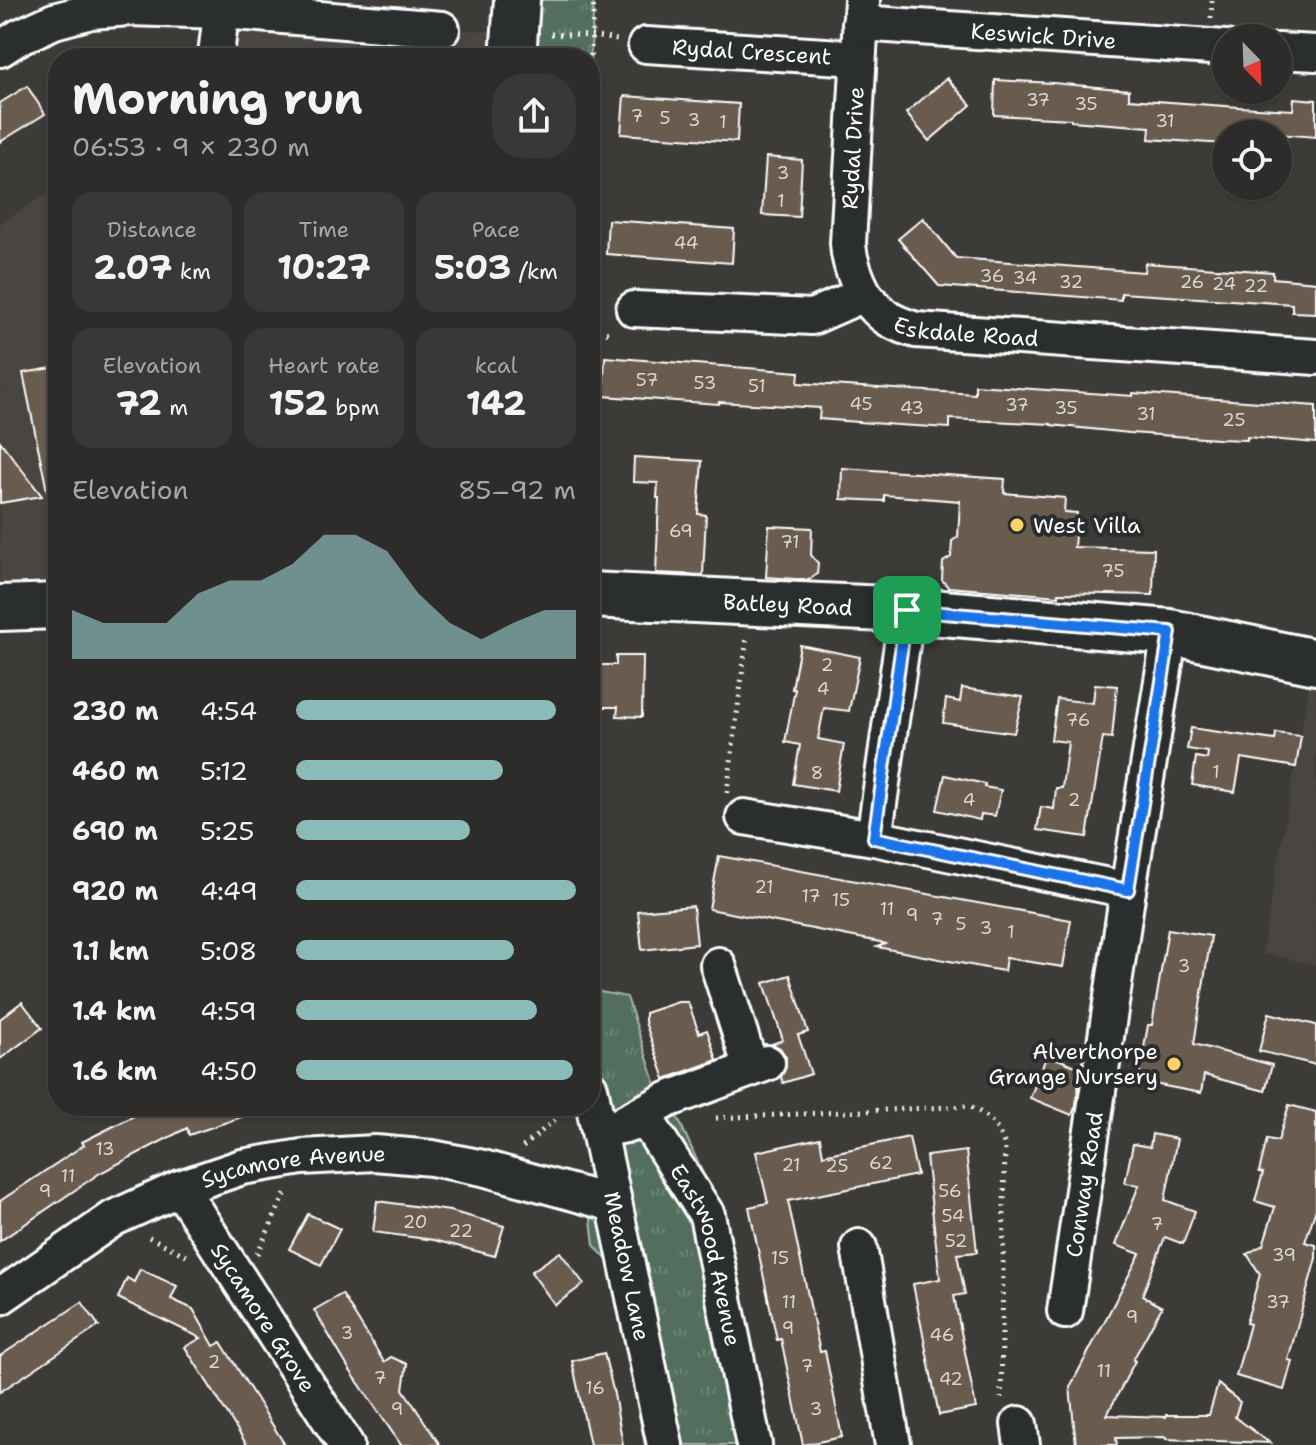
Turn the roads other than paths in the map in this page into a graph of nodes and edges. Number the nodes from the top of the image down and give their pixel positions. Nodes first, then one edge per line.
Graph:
1 (223, 5) edge
2 (861, 12) edge
3 (442, 29) dead end
4 (646, 45) road end
5 (1212, 47) edge
6 (217, 48) edge
7 (0, 49) edge
8 (1292, 52) edge
9 (1316, 53) edge
10 (858, 58) junction
11 (864, 294) junction
12 (634, 309) dead end
13 (1316, 357) edge
14 (600, 596) edge
15 (48, 606) edge
16 (0, 608) edge
17 (907, 610) junction
18 (1170, 632) junction
19 (1316, 662) edge
20 (735, 811) road end
21 (874, 838) junction
22 (1128, 890) junction
23 (718, 965) dead end
24 (600, 1110) edge
25 (608, 1128) junction
26 (180, 1188) junction
27 (614, 1204) junction
28 (859, 1242) dead end
29 (0, 1297) edge
30 (1065, 1311) dead end
31 (346, 1445) edge
32 (665, 1445) edge
33 (754, 1445) edge
34 (893, 1445) edge

1 - 3 street
1 - 6 street
1 - 7 street
2 - 5 street, Keswick Drive
2 - 10 street, Rydal Drive
4 - 10 street, Rydal Crescent
8 - 9 street
10 - 11 street, Rydal Drive
11 - 12 street
11 - 13 street, Eskdale Road
14 - 17 street, Batley Road
15 - 16 street
17 - 18 street, Batley Road
17 - 21 street
18 - 19 street, Batley Road
18 - 22 street, Conway Road
20 - 21 street
21 - 22 street
22 - 30 street, Conway Road
23 - 25 street
24 - 25 street, Meadow Lane
25 - 27 street, Meadow Lane
25 - 33 street, Eastwood Avenue
26 - 27 street, Sycamore Avenue
26 - 29 street, Sycamore Avenue
26 - 31 street, Sycamore Grove
27 - 32 street, Meadow Lane
28 - 34 street

